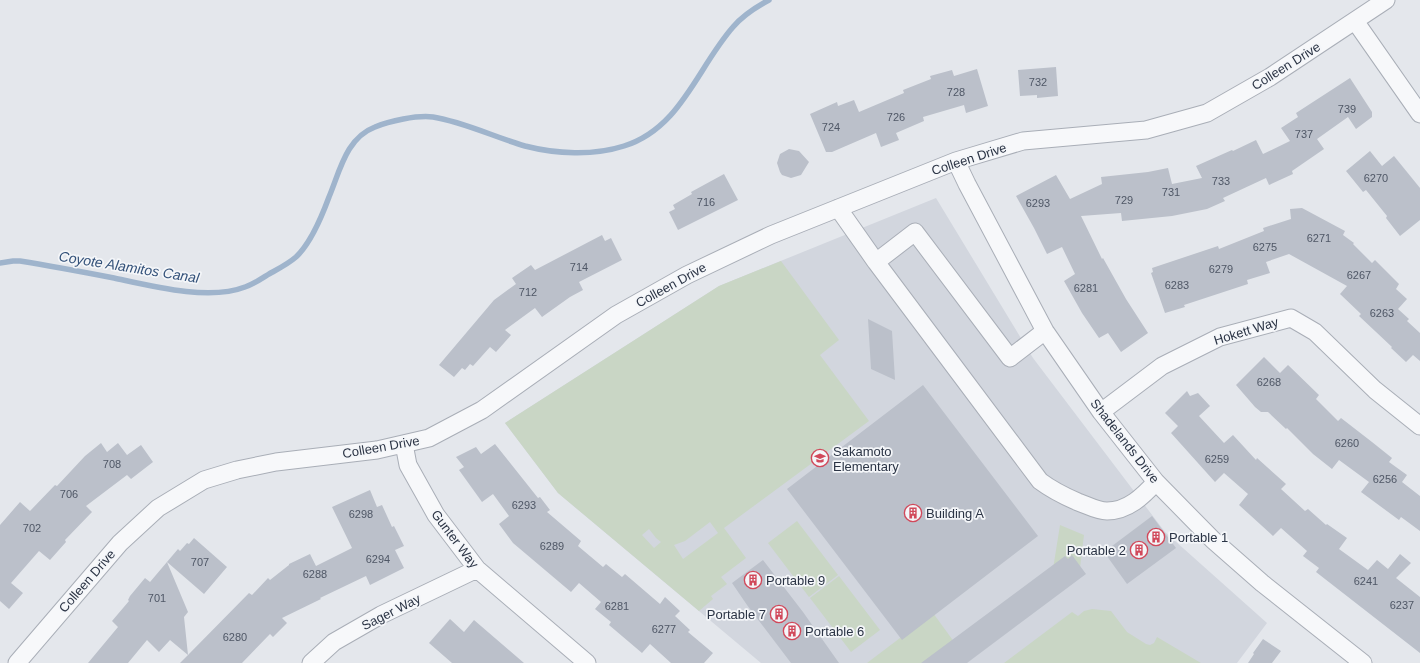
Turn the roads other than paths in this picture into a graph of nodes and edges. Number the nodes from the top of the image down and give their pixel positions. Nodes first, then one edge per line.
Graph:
1 (1386, 0) edge
2 (1356, 21) junction
3 (1420, 114) edge
4 (956, 161) junction
5 (838, 208) junction
6 (876, 262) junction
7 (1045, 331) junction
8 (1101, 412) junction
9 (1420, 426) edge
10 (404, 444) junction
11 (1156, 482) junction
12 (476, 569) junction
13 (17, 663) edge
14 (311, 663) edge
15 (587, 663) edge
16 (1364, 663) edge

1 - 2 street, Colleen Drive
2 - 3 street
2 - 4 street, Colleen Drive
4 - 5 street, Colleen Drive
4 - 7 street, Shadelands Drive
5 - 6 street
5 - 10 street, Colleen Drive
6 - 7 street
6 - 11 street
7 - 8 street, Shadelands Drive
8 - 9 street, Hokett Way
8 - 11 street, Shadelands Drive
10 - 12 street, Gunter Way
10 - 13 street, Colleen Drive
11 - 16 street, Shadelands Drive
12 - 14 street, Sager Way
12 - 15 street, Gunter Way

